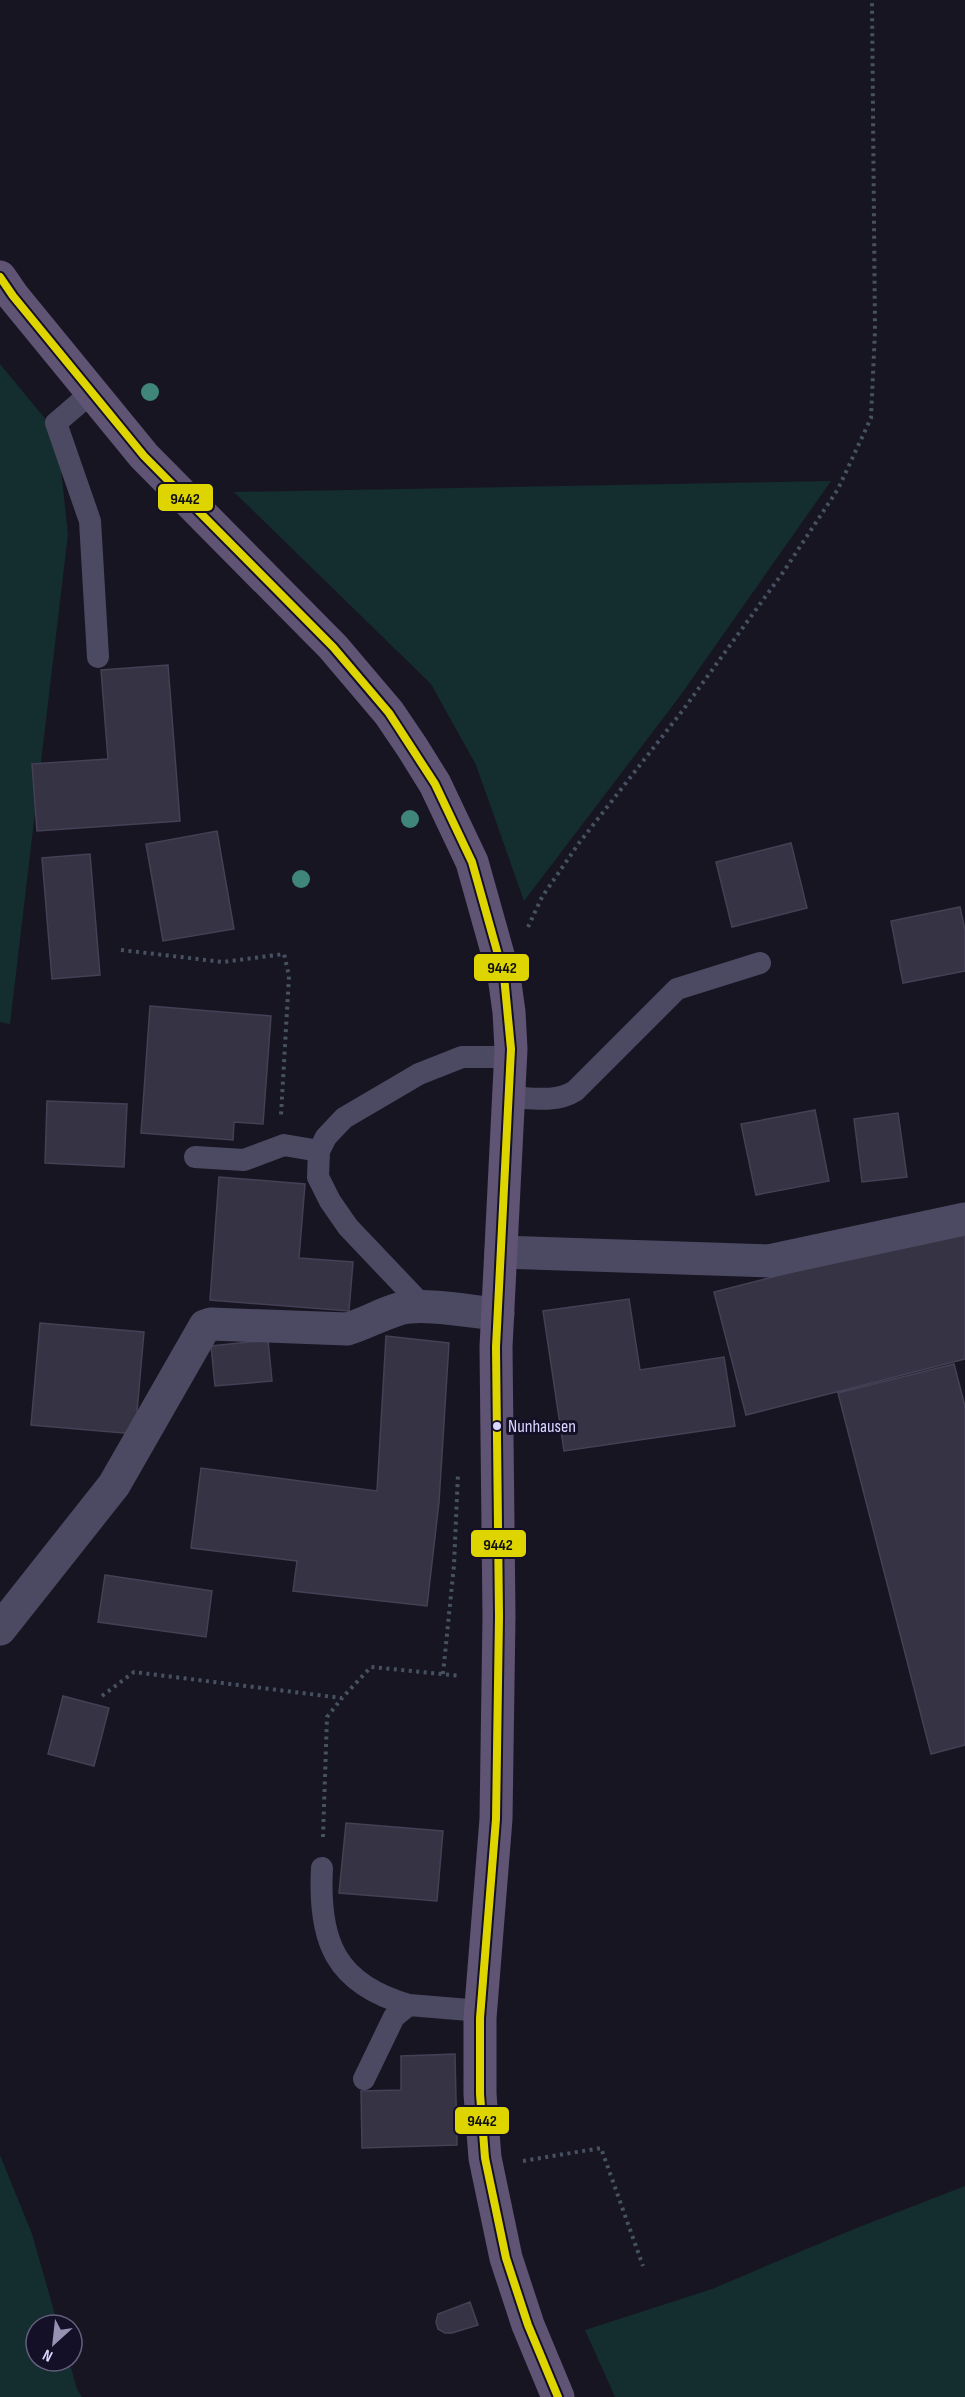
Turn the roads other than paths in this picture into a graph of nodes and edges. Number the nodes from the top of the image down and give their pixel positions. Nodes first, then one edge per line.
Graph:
1 (0, 277) edge
2 (91, 393) junction
3 (98, 657) dead end
4 (760, 963) dead end
5 (511, 1057) junction
6 (510, 1097) junction
7 (319, 1151) junction
8 (195, 1157) dead end
9 (965, 1219) edge
10 (501, 1252) junction
11 (424, 1307) junction
12 (498, 1314) junction
13 (0, 1629) edge
14 (322, 1868) road end
15 (409, 2005) junction
16 (481, 2011) junction
17 (364, 2079) dead end
18 (558, 2397) edge

1 - 2 main road
2 - 3 lane
2 - 5 main road
4 - 6 lane
5 - 6 main road
5 - 7 lane
6 - 10 main road
7 - 8 lane
7 - 11 lane
9 - 10 street
10 - 12 main road
11 - 12 street
11 - 13 street
12 - 16 main road
14 - 15 lane
15 - 16 lane
15 - 17 lane
16 - 18 main road

